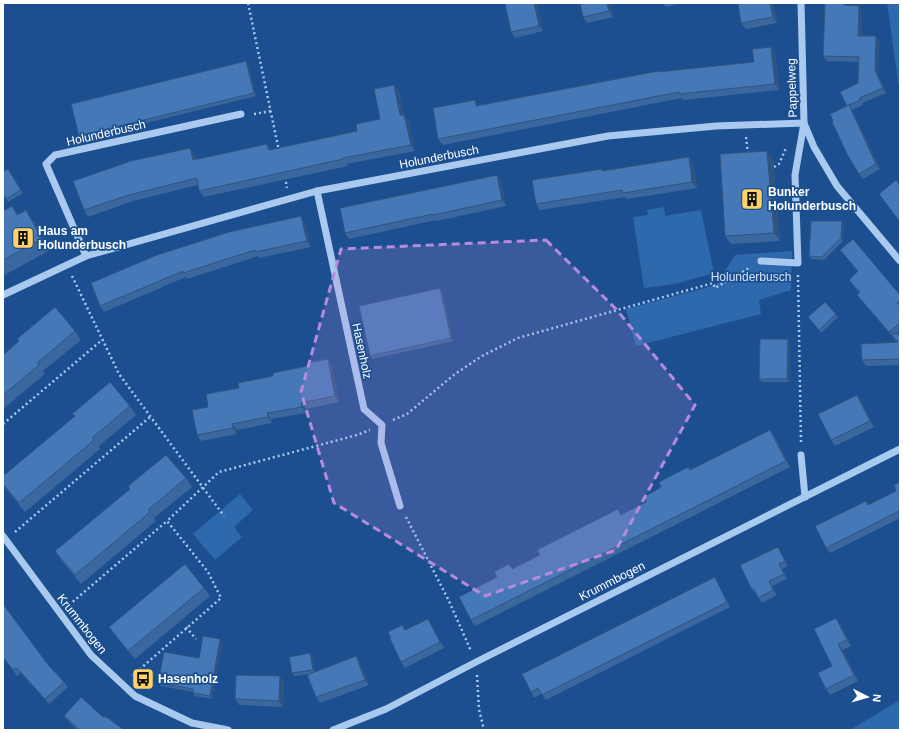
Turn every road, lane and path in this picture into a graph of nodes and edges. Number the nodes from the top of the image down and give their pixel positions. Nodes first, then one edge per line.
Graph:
1 (248, 3) edge
2 (801, 3) edge
3 (271, 111) junction
4 (241, 114) joint
5 (804, 123) junction
6 (745, 125) junction
7 (786, 146) dead end
8 (280, 154) edge
9 (749, 161) edge
10 (774, 167) dead end
11 (285, 176) edge
12 (317, 191) junction
13 (289, 198) junction
14 (86, 256) junction
15 (761, 261) joint
16 (900, 261) edge
17 (798, 262) junction
18 (66, 265) junction
19 (3, 295) edge
20 (102, 340) junction
21 (150, 417) junction
22 (3, 424) edge
23 (382, 425) junction
24 (900, 449) edge
25 (801, 456) joint
26 (204, 488) junction
27 (805, 497) junction
28 (400, 506) joint
29 (224, 516) dead end
30 (167, 521) junction
31 (4, 538) edge
32 (60, 613) junction
33 (186, 627) junction
34 (196, 639) dead end
35 (476, 662) junction
36 (124, 685) junction
37 (228, 730) edge
38 (333, 730) edge
39 (484, 730) edge

1 - 3 path
2 - 5 street, Pappelweg
3 - 4 path
3 - 8 path
4 - 14 street, Holunderbusch
5 - 6 street, Holunderbusch
5 - 16 street, Pappelweg
5 - 17 street
6 - 9 path
6 - 12 street, Holunderbusch
7 - 10 path
11 - 13 path
12 - 13 street, Holunderbusch
12 - 23 street, Hasenholz
13 - 14 street, Holunderbusch
14 - 18 street, Holunderbusch
15 - 17 street
15 - 23 path
17 - 25 path
18 - 19 street, Holunderbusch
18 - 20 path
20 - 21 path
20 - 22 path
21 - 26 path
21 - 31 path
23 - 26 path
23 - 28 street
24 - 27 street, Krummbogen
25 - 27 street
26 - 29 path
26 - 30 path
27 - 35 street, Krummbogen
28 - 35 path
30 - 32 path
30 - 33 path
31 - 32 street, Krummbogen
32 - 36 street, Krummbogen
33 - 34 path
33 - 36 path
35 - 38 street, Krummbogen
35 - 39 path
36 - 37 street, Krummbogen

